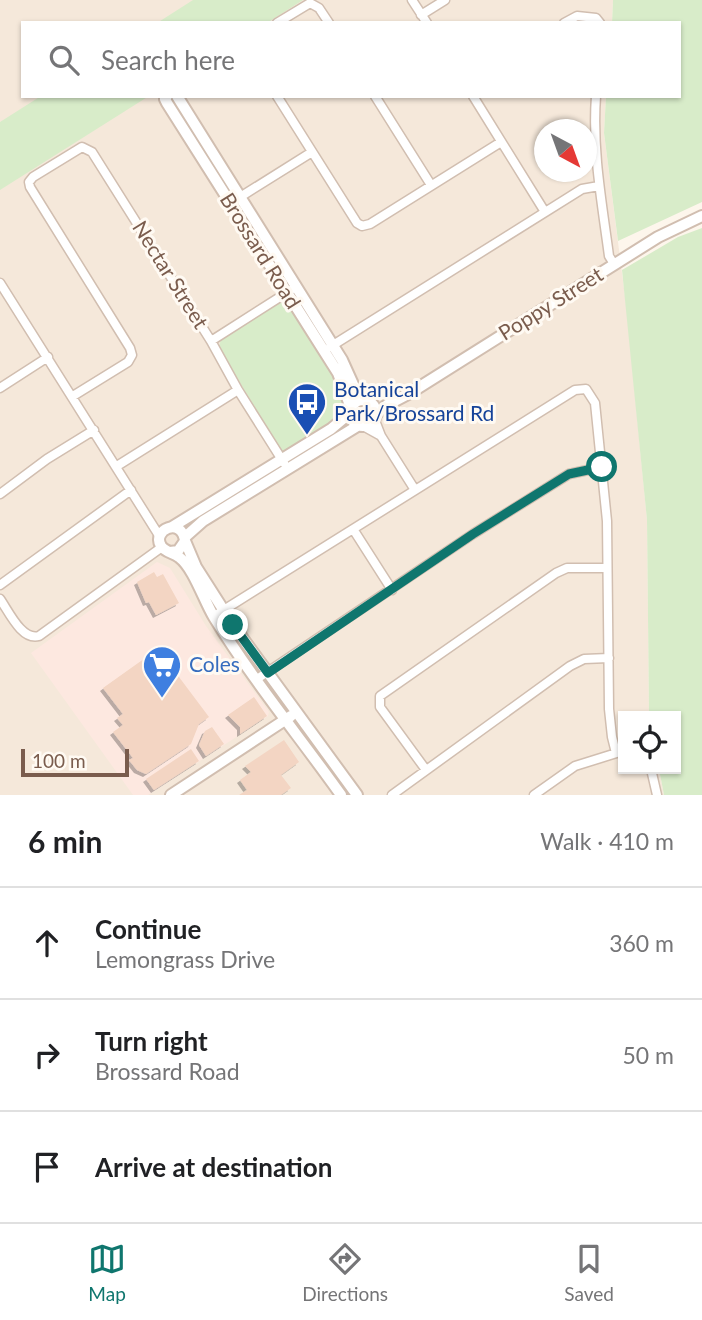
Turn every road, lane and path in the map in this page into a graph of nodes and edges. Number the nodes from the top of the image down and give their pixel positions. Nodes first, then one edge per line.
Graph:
1 (412, 0) edge
2 (445, 0) edge
3 (424, 19) edge
4 (280, 21) edge
5 (328, 21) edge
6 (568, 21) edge
7 (598, 21) edge
8 (166, 98) edge
9 (178, 98) edge
10 (278, 98) edge
11 (376, 98) edge
12 (474, 98) edge
13 (596, 98) edge
14 (501, 142) junction
15 (312, 152) junction
16 (430, 186) junction
17 (599, 186) junction
18 (235, 200) junction
19 (545, 212) junction
20 (702, 216) edge
21 (614, 264) junction
22 (0, 284) edge
23 (291, 290) junction
24 (211, 341) junction
25 (328, 348) junction
26 (48, 357) junction
27 (0, 388) edge
28 (237, 390) junction
29 (73, 396) junction
30 (402, 397) junction
31 (366, 401) junction
32 (350, 410) junction
33 (375, 417) junction
34 (361, 425) junction
35 (94, 430) junction
36 (381, 436) junction
37 (284, 464) junction
38 (117, 466) junction
39 (602, 467) junction
40 (131, 490) junction
41 (415, 490) junction
42 (0, 494) edge
43 (149, 518) junction
44 (170, 527) junction
45 (353, 529) junction
46 (185, 539) junction
47 (164, 545) junction
48 (607, 568) junction
49 (0, 584) edge
50 (392, 590) junction
51 (0, 599) edge
52 (219, 614) junction
53 (609, 658) junction
54 (268, 673) junction
55 (257, 679) junction
56 (298, 712) junction
57 (287, 719) junction
58 (618, 747) edge
59 (618, 753) edge
60 (426, 771) junction
61 (652, 774) edge
62 (171, 795) edge
63 (341, 795) edge
64 (357, 795) edge
65 (392, 795) edge
66 (534, 795) edge
67 (657, 795) edge

1 - 3 street
2 - 3 street
4 - 5 street
6 - 7 street
8 - 18 street, Brossard Road
9 - 18 street, Brossard Road
10 - 15 street
11 - 16 street
12 - 14 street
13 - 17 street
14 - 16 street
14 - 19 street
15 - 16 street
15 - 18 street
17 - 19 street
17 - 21 street
18 - 23 street, Brossard Road
19 - 25 street
20 - 21 street, Poppy Street
21 - 30 street, Poppy Street
22 - 26 street
23 - 24 street
23 - 25 street, Brossard Road
24 - 28 street, Nectar Street
24 - 29 street, Nectar Street
25 - 31 street, Brossard Road
25 - 32 street, Brossard Road
26 - 27 street
26 - 29 street
28 - 37 street, Nectar Street
28 - 38 street
29 - 35 street
30 - 31 street, Poppy Street
30 - 33 street, Poppy Street
31 - 32 street
31 - 33 street
32 - 34 street
32 - 37 street
33 - 34 street
33 - 36 street
34 - 36 street
34 - 37 street
35 - 38 street
35 - 42 street
36 - 41 street
37 - 44 street
37 - 46 street
38 - 40 street
39 - 41 street
39 - 48 street
39 - 50 street
40 - 43 street
40 - 49 street
41 - 45 street
43 - 44 street
43 - 47 street
44 - 46 street
44 - 47 street
45 - 50 street
45 - 52 street
46 - 47 street
46 - 52 street
47 - 51 street
47 - 52 street
48 - 53 street
48 - 60 street
50 - 54 street
52 - 54 street
52 - 55 street
53 - 58 street
53 - 60 street
54 - 55 street
54 - 56 street
55 - 57 street
56 - 57 street
56 - 64 street
57 - 62 street
57 - 63 street
59 - 66 street
60 - 65 street
61 - 67 street

